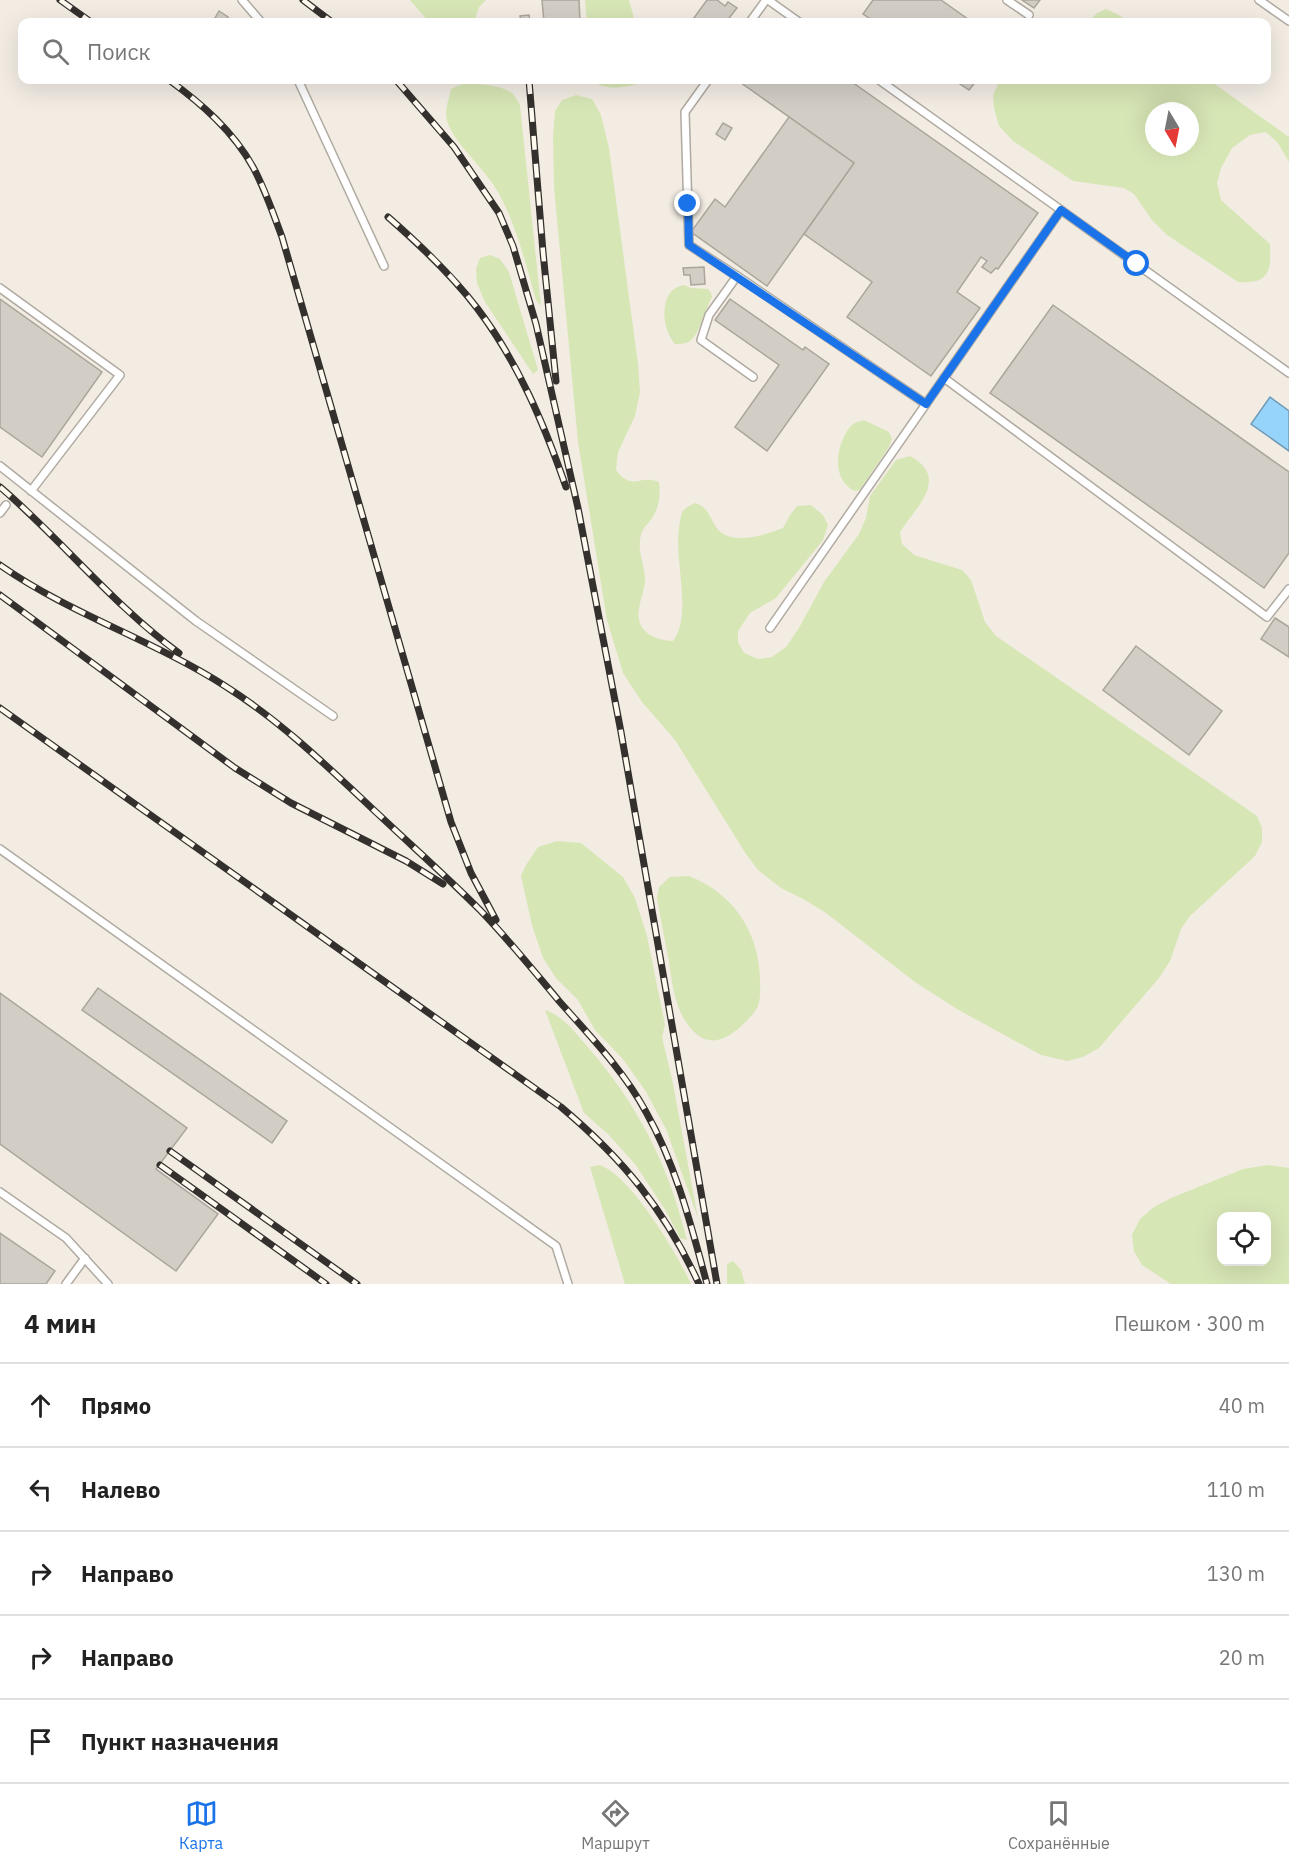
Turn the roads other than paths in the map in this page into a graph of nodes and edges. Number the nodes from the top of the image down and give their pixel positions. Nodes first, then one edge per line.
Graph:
1 (242, 0) edge
2 (767, 0) edge
3 (1007, 0) edge
4 (1259, 0) edge
5 (1029, 15) dead end
6 (258, 18) edge
7 (753, 18) edge
8 (793, 18) edge
9 (1289, 21) edge
10 (300, 84) edge
11 (705, 84) edge
12 (885, 84) edge
13 (1061, 210) junction
14 (384, 266) dead end
15 (737, 276) junction
16 (0, 288) edge
17 (1289, 373) edge
18 (753, 377) dead end
19 (944, 378) junction
20 (926, 404) junction
21 (0, 466) edge
22 (31, 491) junction
23 (6, 505) dead end
24 (0, 513) edge
25 (1289, 589) edge
26 (770, 628) dead end
27 (333, 716) dead end
28 (0, 849) edge
29 (0, 1192) edge
30 (85, 1258) junction
31 (66, 1284) edge
32 (108, 1284) edge
33 (568, 1284) edge

1 - 6 lane
2 - 7 lane
2 - 8 lane
3 - 5 lane
4 - 9 lane
10 - 14 lane
11 - 15 lane
12 - 13 lane
13 - 17 lane
13 - 19 lane
15 - 18 lane
15 - 20 lane
16 - 22 lane
19 - 20 lane
19 - 25 lane
20 - 26 lane
21 - 22 lane
22 - 27 lane
23 - 24 lane
28 - 33 lane
29 - 30 lane
30 - 31 lane
30 - 32 lane

